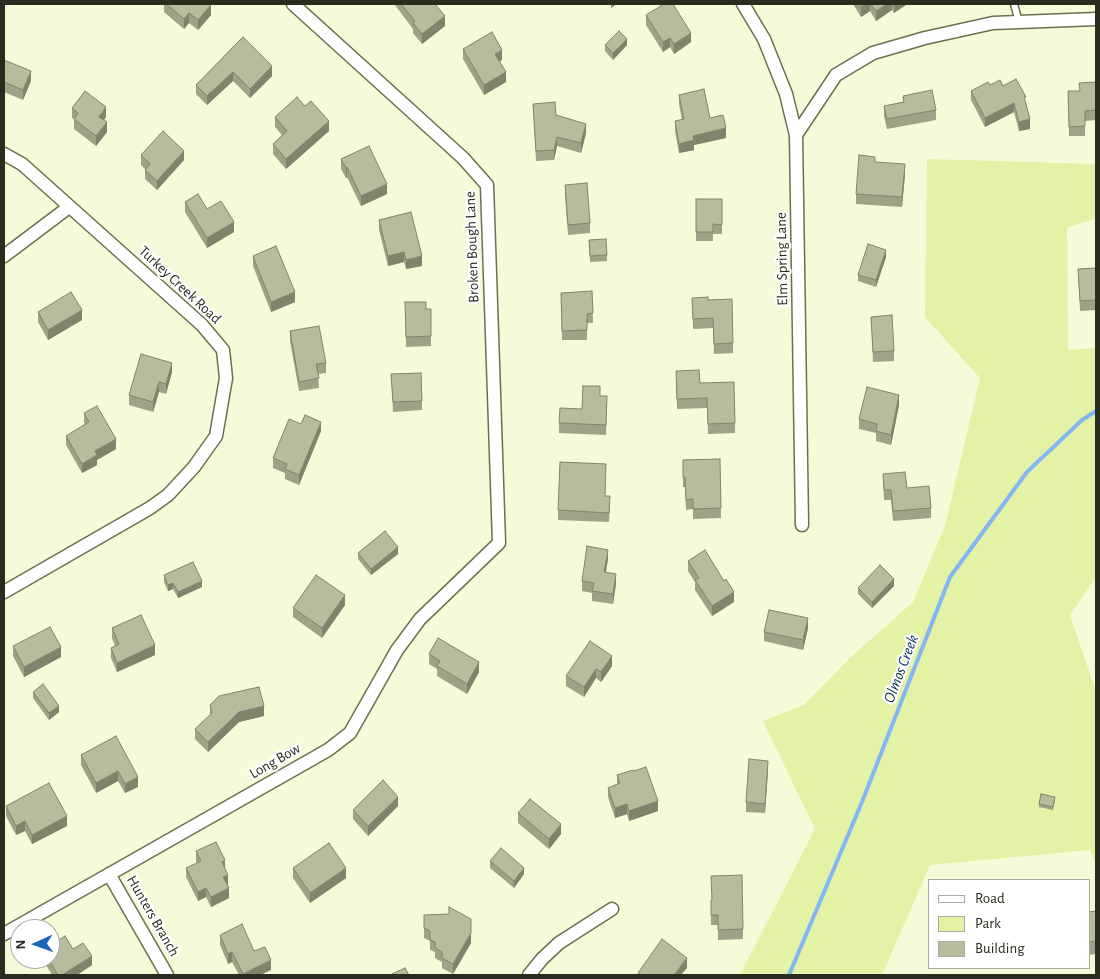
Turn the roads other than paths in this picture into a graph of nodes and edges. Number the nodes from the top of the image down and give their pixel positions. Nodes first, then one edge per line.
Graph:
1 (293, 4) edge
2 (743, 4) edge
3 (1014, 4) edge
4 (1096, 19) edge
5 (1020, 22) junction
6 (796, 135) junction
7 (4, 154) edge
8 (69, 207) junction
9 (4, 256) edge
10 (802, 525) dead end
11 (499, 543) joint
12 (4, 592) edge
13 (109, 874) junction
14 (612, 909) dead end
15 (4, 934) edge
16 (168, 975) edge
17 (529, 975) edge

1 - 11 street, Broken Bough Lane
2 - 6 street, Elm Spring Lane
3 - 5 lane
4 - 5 street
5 - 6 street
6 - 10 street, Elm Spring Lane
7 - 8 street, Turkey Creek Road
8 - 9 street
8 - 12 street, Turkey Creek Road
11 - 13 street, Long Bow
13 - 15 street, Long Bow
13 - 16 street, Hunters Branch
14 - 17 street

